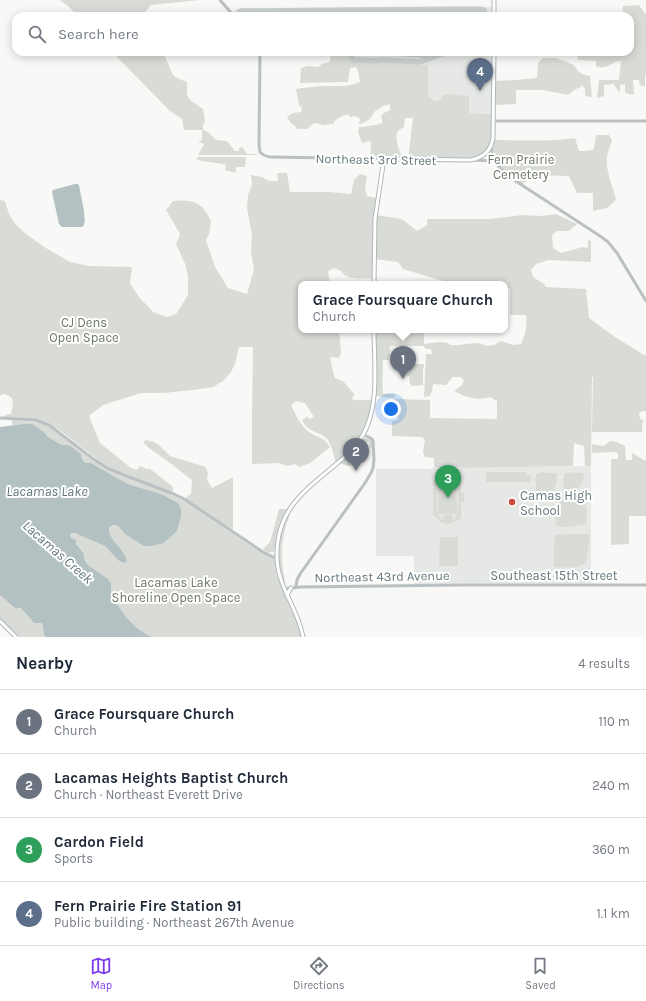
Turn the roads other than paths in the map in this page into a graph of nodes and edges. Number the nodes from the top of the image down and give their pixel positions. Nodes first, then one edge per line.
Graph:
1 (220, 0) edge
2 (494, 0) edge
3 (230, 12) edge
4 (494, 12) edge
5 (260, 56) edge
6 (494, 56) edge
7 (493, 121) junction
8 (646, 121) edge
9 (492, 143) junction
10 (390, 159) junction
11 (470, 160) junction
12 (494, 161) junction
13 (374, 281) edge
14 (646, 302) edge
15 (374, 333) edge
16 (0, 418) edge
17 (363, 434) junction
18 (277, 557) junction
19 (462, 585) joint
20 (646, 585) edge
21 (296, 586) junction
22 (302, 587) junction
23 (291, 588) junction
24 (284, 589) junction
25 (287, 596) junction
26 (0, 621) edge
27 (16, 637) edge
28 (303, 637) edge

1 - 3 street
2 - 4 main road
5 - 10 street, Northeast 3rd Street
6 - 7 main road
7 - 8 street
7 - 9 main road
9 - 11 main road
9 - 12 street
10 - 11 main road, Northeast 3rd Street
10 - 13 main road
11 - 12 street, Northeast 3rd Street
12 - 14 street
15 - 17 main road
16 - 18 street
17 - 18 main road
17 - 21 street
18 - 24 main road
19 - 20 street, Southeast 15th Street
19 - 22 street, Northeast 43rd Avenue
21 - 22 street, Northeast 43rd Avenue
21 - 24 street, Northeast 43rd Avenue
22 - 23 street, Northeast 43rd Avenue
23 - 24 street, Northeast 43rd Avenue
23 - 25 main road
24 - 25 main road
25 - 28 main road
26 - 27 main road

